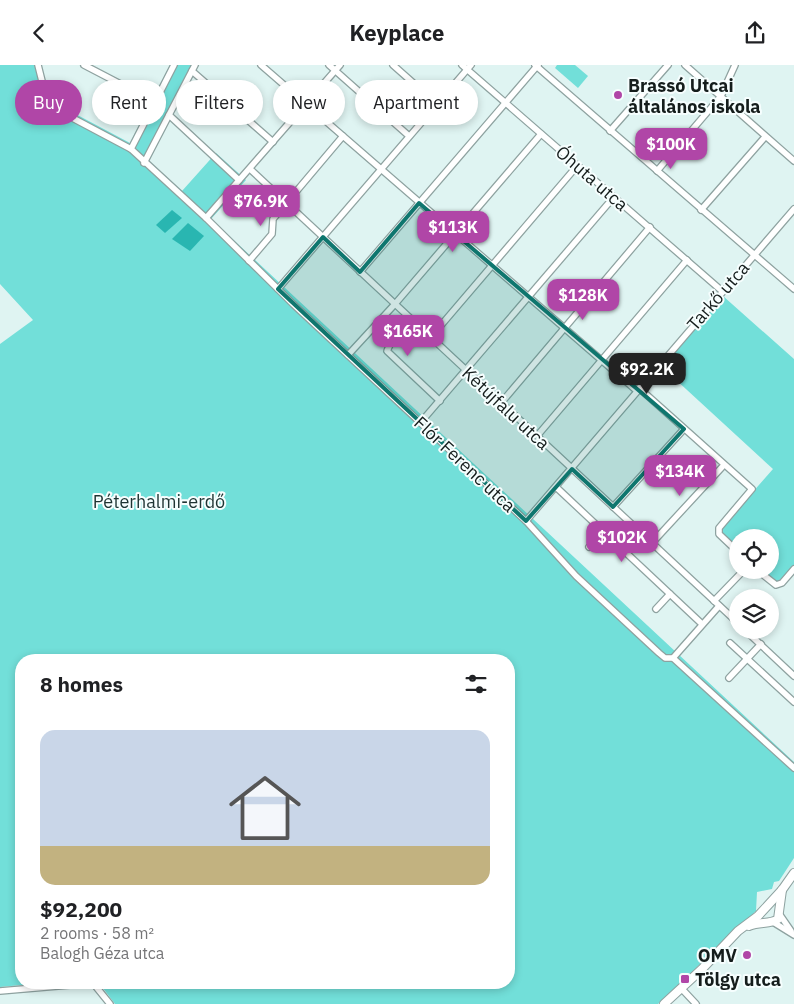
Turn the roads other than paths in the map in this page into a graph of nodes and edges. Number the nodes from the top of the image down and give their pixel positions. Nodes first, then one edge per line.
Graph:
1 (38, 65) edge
2 (84, 65) edge
3 (174, 65) edge
4 (195, 65) edge
5 (261, 65) edge
6 (329, 65) edge
7 (340, 65) edge
8 (393, 65) edge
9 (462, 65) edge
10 (668, 65) edge
11 (685, 65) edge
12 (735, 65) edge
13 (536, 66) edge
14 (469, 67) edge
15 (192, 71) junction
16 (336, 71) junction
17 (112, 80) edge
18 (166, 80) edge
19 (279, 80) edge
20 (328, 80) edge
21 (410, 80) edge
22 (458, 80) edge
23 (720, 97) junction
24 (504, 103) junction
25 (169, 115) junction
26 (143, 125) edge
27 (288, 125) edge
28 (331, 125) edge
29 (419, 125) edge
30 (610, 131) junction
31 (541, 134) junction
32 (343, 136) junction
33 (409, 136) junction
34 (765, 137) junction
35 (273, 142) junction
36 (131, 149) junction
37 (794, 161) edge
38 (144, 163) junction
39 (577, 166) junction
40 (250, 169) junction
41 (381, 170) junction
42 (657, 171) junction
43 (240, 180) junction
44 (613, 198) junction
45 (286, 203) junction
46 (419, 203) junction
47 (701, 209) junction
48 (794, 209) edge
49 (206, 218) junction
50 (650, 227) junction
51 (456, 234) junction
52 (323, 237) junction
53 (754, 255) junction
54 (687, 260) junction
55 (249, 261) junction
56 (491, 265) junction
57 (360, 272) junction
58 (278, 289) junction
59 (794, 289) edge
60 (722, 291) junction
61 (530, 298) junction
62 (395, 304) junction
63 (378, 322) junction
64 (565, 327) junction
65 (430, 337) junction
66 (348, 355) junction
67 (601, 359) junction
68 (466, 370) junction
69 (638, 389) junction
70 (440, 401) junction
71 (501, 403) junction
72 (421, 422) junction
73 (684, 429) junction
74 (536, 436) junction
75 (724, 465) junction
76 (572, 469) junction
77 (556, 487) junction
78 (613, 507) junction
79 (526, 521) junction
80 (604, 531) junction
81 (652, 543) junction
82 (729, 543) edge
83 (589, 547) dead end
84 (794, 569) edge
85 (737, 579) edge
86 (768, 579) edge
87 (670, 593) junction
88 (717, 604) junction
89 (656, 609) dead end
90 (729, 615) edge
91 (702, 624) junction
92 (754, 639) edge
93 (730, 643) dead end
94 (760, 645) junction
95 (673, 658) junction
96 (747, 659) junction
97 (794, 675) edge
98 (728, 678) dead end
99 (794, 702) edge
100 (794, 768) edge
101 (794, 873) edge
102 (782, 890) junction
103 (766, 907) junction
104 (780, 912) junction
105 (770, 922) junction
106 (794, 935) edge
107 (710, 960) junction
108 (681, 988) junction
109 (23, 989) edge
110 (98, 989) edge
111 (0, 991) edge
112 (110, 1004) edge
113 (664, 1004) edge
114 (696, 1004) edge

1 - 36 street
2 - 17 street
3 - 18 street
4 - 15 street
5 - 19 street
6 - 16 street
7 - 16 street
8 - 21 street
9 - 14 street, Óhuta utca
10 - 30 street
11 - 23 street
12 - 23 street
13 - 24 street
13 - 30 street
14 - 22 street
14 - 24 street, Óhuta utca
15 - 25 street
15 - 35 street
16 - 20 street
16 - 33 street
23 - 34 street
23 - 42 street
24 - 31 street, Óhuta utca
24 - 46 street
25 - 38 street
25 - 43 street
26 - 36 street
27 - 35 street
28 - 32 street
29 - 33 street
30 - 42 street
31 - 39 street, Óhuta utca
31 - 51 street
32 - 41 street
32 - 45 street
33 - 41 street
34 - 37 street
34 - 47 street
35 - 40 street
36 - 38 street, Flór Ferenc utca
38 - 49 street, Flór Ferenc utca
39 - 44 street, Óhuta utca
39 - 56 street
40 - 43 street
40 - 45 street, Kétújfalu utca
41 - 46 street
41 - 52 street
42 - 47 street
43 - 49 street
44 - 50 street, Óhuta utca
44 - 61 street
45 - 52 street, Kétújfalu utca
45 - 55 street
46 - 51 street
46 - 57 street
47 - 53 street
48 - 53 street, Tarkő utca
49 - 55 street, Flór Ferenc utca
50 - 54 street, Óhuta utca
50 - 64 street
51 - 56 street
51 - 62 street
52 - 57 street, Kétújfalu utca
52 - 58 street
53 - 59 street
53 - 60 street, Tarkő utca
54 - 60 street, Óhuta utca
54 - 67 street
55 - 58 street, Flór Ferenc utca
56 - 61 street
56 - 65 street
57 - 62 street, Kétújfalu utca
58 - 66 street, Flór Ferenc utca
60 - 69 street, Tarkő utca
61 - 64 street
61 - 68 street
62 - 63 street
62 - 65 street, Kétújfalu utca
63 - 66 street
63 - 70 street
64 - 67 street
64 - 71 street
65 - 68 street, Kétújfalu utca
66 - 72 street, Flór Ferenc utca
67 - 69 street
67 - 74 street
68 - 70 street
68 - 71 street, Kétújfalu utca
69 - 73 street
69 - 76 street, Tarkő utca
70 - 72 street
71 - 74 street, Kétújfalu utca
72 - 79 street, Flór Ferenc utca
73 - 75 street
73 - 78 street
74 - 76 street, Kétújfalu utca
75 - 81 street
75 - 82 street
76 - 77 street, Tarkő utca
76 - 78 street, Kétújfalu utca
77 - 79 street, Tarkő utca
77 - 80 street
78 - 81 street, Kétújfalu utca
79 - 95 street, Flór Ferenc utca
80 - 83 street
80 - 87 street
81 - 88 street, Kétújfalu utca
84 - 86 street
85 - 88 street
87 - 89 street
87 - 91 street
88 - 90 street, Kétújfalu utca
88 - 91 street
91 - 95 street
92 - 94 street
93 - 96 street
94 - 96 street
94 - 97 street
95 - 100 street, Flór Ferenc utca
96 - 98 street
96 - 99 street
101 - 102 street
102 - 103 street
102 - 104 street
103 - 104 street
103 - 105 street
103 - 107 street
104 - 105 street
104 - 106 street
105 - 106 street
105 - 107 street
107 - 108 street
108 - 113 street
108 - 114 street
109 - 111 street
110 - 112 street

